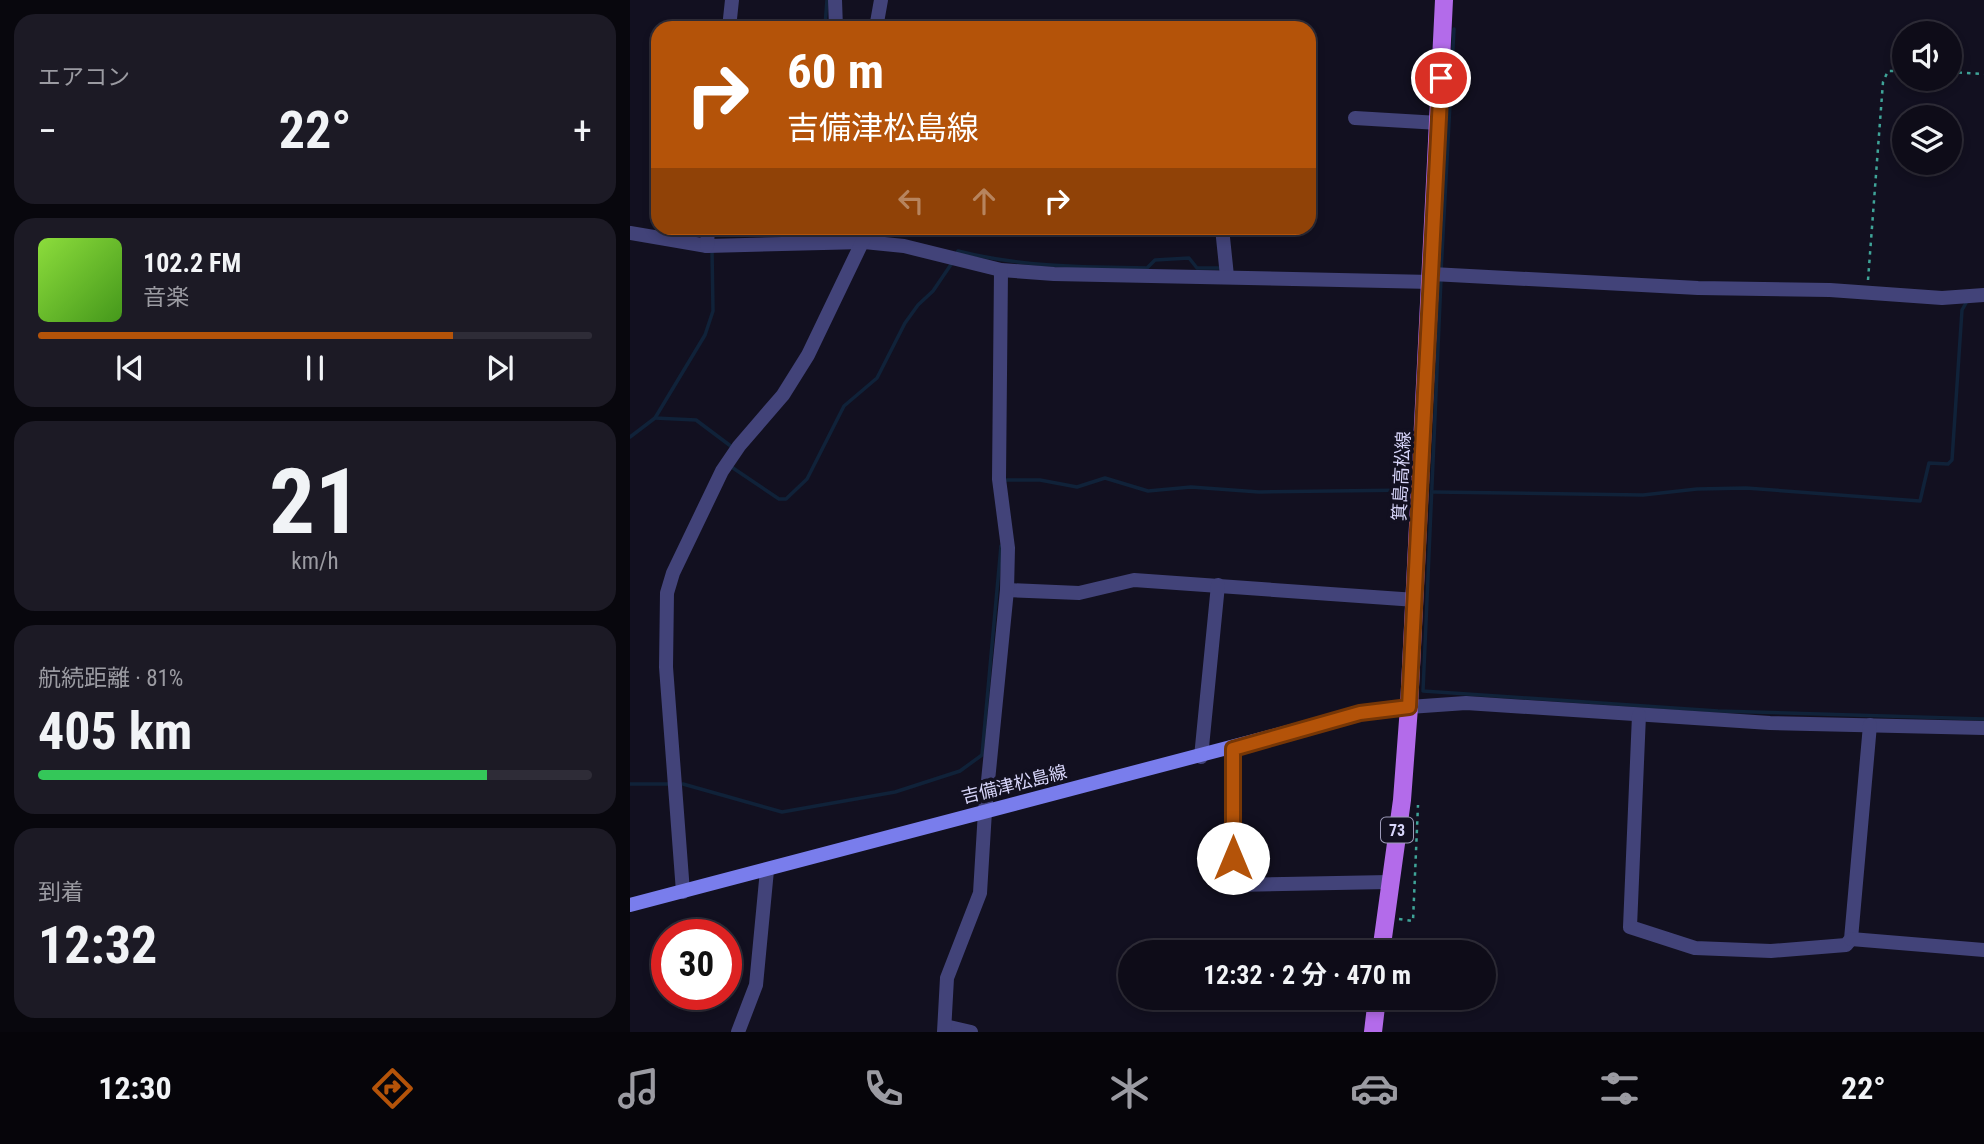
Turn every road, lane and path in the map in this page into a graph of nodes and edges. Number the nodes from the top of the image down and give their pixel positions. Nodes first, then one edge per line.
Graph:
1 (732, 0) edge
2 (835, 0) edge
3 (881, 0) edge
4 (1444, 0) edge
5 (730, 21) edge
6 (836, 21) edge
7 (877, 21) edge
8 (1892, 71) edge
9 (1962, 73) edge
10 (1984, 74) edge
11 (1355, 118) dead end
12 (1439, 123) junction
13 (630, 233) edge
14 (710, 235) edge
15 (866, 235) edge
16 (1223, 235) edge
17 (864, 242) junction
18 (713, 246) junction
19 (1001, 270) junction
20 (1227, 271) junction
21 (1437, 276) junction
22 (1868, 292) junction
23 (1984, 295) edge
24 (1218, 585) junction
25 (1007, 590) junction
26 (1416, 600) junction
27 (1409, 707) junction
28 (1639, 715) junction
29 (1870, 725) junction
30 (1984, 728) edge
31 (1233, 749) junction
32 (1201, 757) junction
33 (1418, 798) dead end
34 (985, 811) junction
35 (767, 870) junction
36 (1389, 882) junction
37 (683, 892) junction
38 (630, 905) edge
39 (1393, 919) dead end
40 (1851, 939) junction
41 (1382, 940) edge
42 (1984, 950) edge
43 (1376, 1010) edge
44 (945, 1029) edge
45 (738, 1032) edge
46 (971, 1032) edge
47 (1373, 1032) edge

1 - 5 street
2 - 6 street
3 - 7 street
4 - 12 main road, 箕島高松線 / 73
8 - 22 path
9 - 10 path
11 - 12 street
12 - 21 main road, 箕島高松線 / 73
13 - 18 street
14 - 18 street
15 - 17 street
16 - 20 street
17 - 18 street
17 - 19 street
17 - 37 street
19 - 20 street
19 - 25 street
20 - 21 street
21 - 22 street
21 - 26 main road, 箕島高松線 / 73
22 - 23 street
24 - 25 street
24 - 26 street
24 - 32 street
25 - 34 street
26 - 27 main road, 箕島高松線 / 73
27 - 28 street
27 - 31 main road, 吉備津松島線
27 - 36 main road, 箕島高松線 / 73
28 - 29 street
28 - 40 street
29 - 30 street
29 - 40 street
31 - 32 main road, 吉備津松島線
31 - 36 street
32 - 34 main road, 吉備津松島線
33 - 39 path
34 - 35 main road, 吉備津松島線
34 - 44 street
35 - 37 main road, 吉備津松島線
35 - 45 street
36 - 41 main road, 箕島高松線 / 73
37 - 38 main road, 吉備津松島線
40 - 42 street
43 - 47 main road
44 - 46 street

